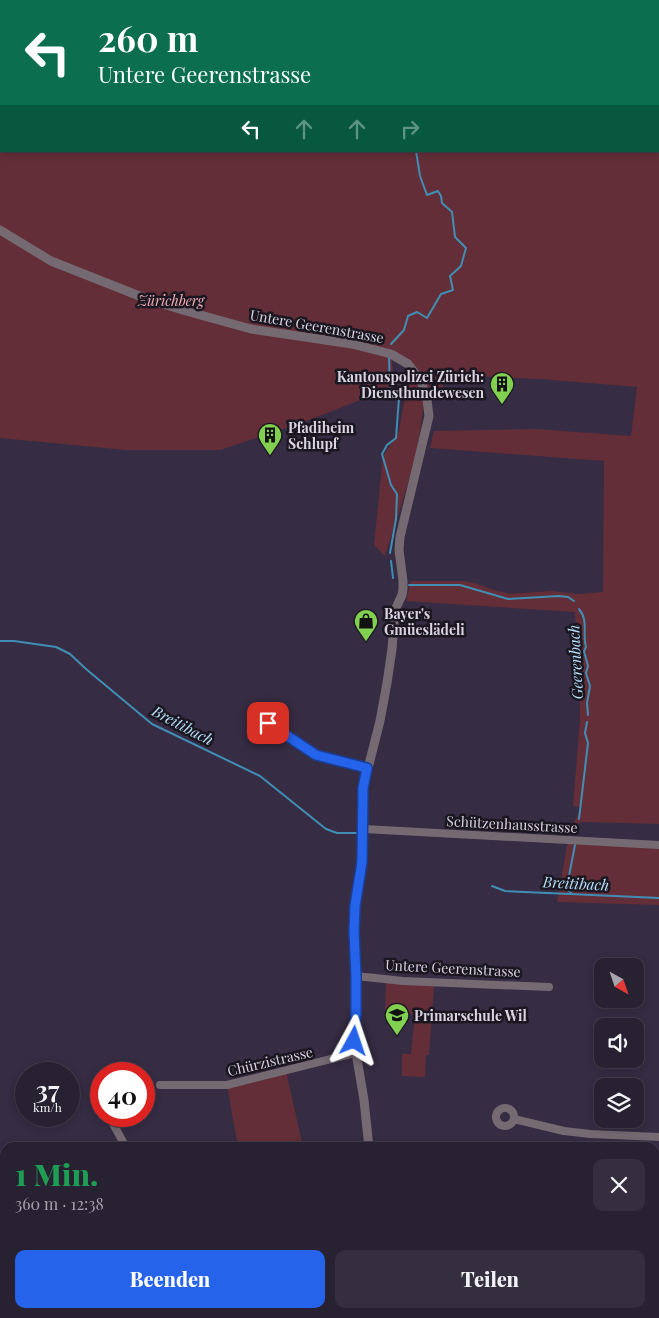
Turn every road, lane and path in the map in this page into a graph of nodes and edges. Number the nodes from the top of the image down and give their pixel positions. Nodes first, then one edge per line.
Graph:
1 (0, 230) edge
2 (268, 723) dead end
3 (367, 768) junction
4 (364, 828) junction
5 (659, 845) edge
6 (356, 976) junction
7 (549, 986) dead end
8 (355, 1053) junction
9 (160, 1085) dead end
10 (514, 1119) dead end
11 (115, 1127) edge
12 (659, 1137) edge
13 (123, 1142) edge
14 (368, 1142) edge

1 - 3 street, Untere Geerenstrasse
2 - 3 street
3 - 4 street, Untere Geerenstrasse
4 - 5 street, Schützenhausstrasse
4 - 6 street, Untere Geerenstrasse
6 - 7 street, Untere Geerenstrasse
6 - 8 street, Untere Geerenstrasse
8 - 9 street, Chürzistrasse
8 - 14 street, Untere Geerenstrasse
10 - 12 street
11 - 13 street

